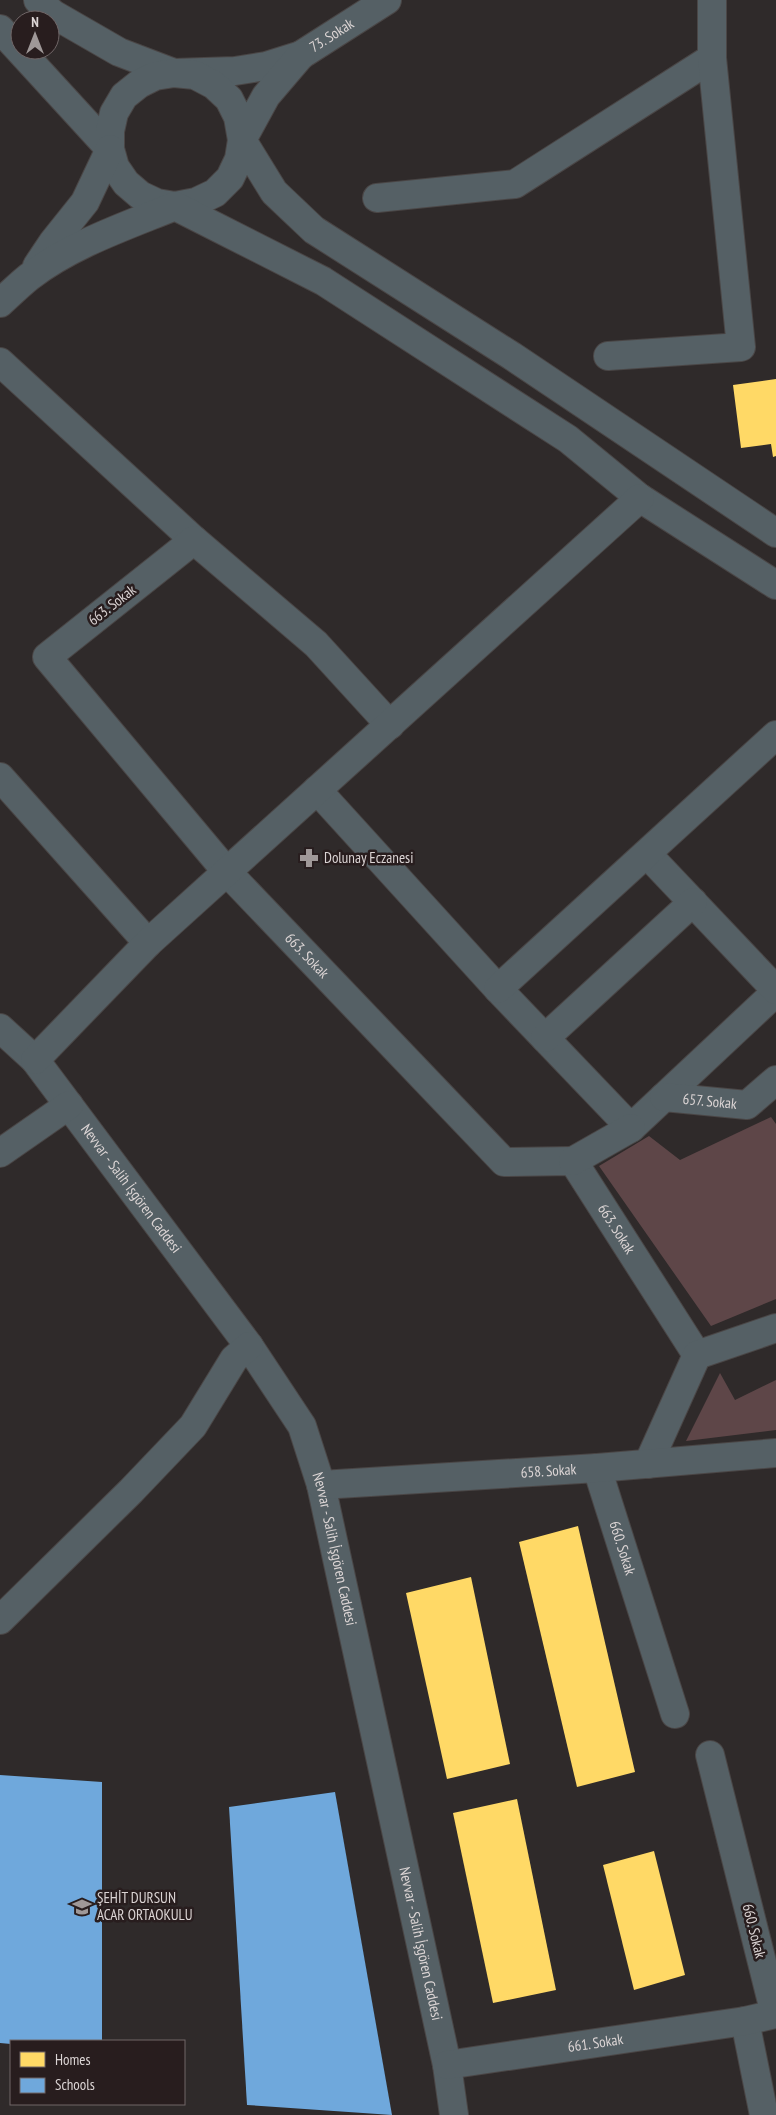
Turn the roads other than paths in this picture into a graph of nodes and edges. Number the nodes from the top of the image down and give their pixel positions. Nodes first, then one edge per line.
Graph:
1 (38, 0) edge
2 (387, 0) edge
3 (712, 0) edge
4 (0, 29) edge
5 (301, 55) junction
6 (712, 58) junction
7 (174, 73) junction
8 (242, 140) junction
9 (110, 150) junction
10 (377, 198) dead end
11 (175, 206) junction
12 (30, 277) junction
13 (0, 303) edge
14 (608, 356) dead end
15 (0, 362) edge
16 (640, 498) junction
17 (773, 527) edge
18 (194, 540) junction
19 (776, 585) edge
20 (390, 725) junction
21 (776, 735) edge
22 (0, 777) edge
23 (317, 790) junction
24 (647, 854) junction
25 (227, 872) junction
26 (693, 902) junction
27 (148, 943) junction
28 (498, 988) junction
29 (776, 991) edge
30 (0, 1028) edge
31 (545, 1038) junction
32 (35, 1060) junction
33 (776, 1080) edge
34 (664, 1097) junction
35 (69, 1105) junction
36 (631, 1128) junction
37 (0, 1153) edge
38 (573, 1161) junction
39 (776, 1328) edge
40 (249, 1346) junction
41 (698, 1355) junction
42 (776, 1453) edge
43 (648, 1464) junction
44 (597, 1468) junction
45 (321, 1485) junction
46 (0, 1620) edge
47 (674, 1714) dead end
48 (710, 1754) dead end
49 (745, 2021) junction
50 (446, 2065) junction
51 (454, 2115) edge
52 (764, 2115) edge

1 - 7 street
2 - 5 street, 73. Sokak
3 - 6 street
4 - 9 street
5 - 7 street
5 - 8 street
6 - 10 street
6 - 14 street
7 - 8 street
7 - 9 street
8 - 11 street
8 - 17 street
9 - 11 street
9 - 12 street
11 - 12 street
11 - 16 street
12 - 13 street
15 - 18 street
16 - 19 street
16 - 20 street
18 - 20 street
18 - 25 street, 663. Sokak
20 - 23 street
21 - 24 street
22 - 27 street
23 - 25 street
23 - 28 street
24 - 26 street
24 - 28 street
25 - 27 street
25 - 38 street, 663. Sokak
26 - 29 street
26 - 31 street
27 - 32 street
28 - 31 street
29 - 34 street
30 - 32 street, Nevvar - Salih İşgören Caddesi
31 - 36 street
32 - 35 street, Nevvar - Salih İşgören Caddesi
33 - 34 street, 657. Sokak
34 - 36 street
35 - 37 street
35 - 40 street, Nevvar - Salih İşgören Caddesi
36 - 38 street
38 - 41 street, 663. Sokak
39 - 41 street
40 - 45 street, Nevvar - Salih İşgören Caddesi
40 - 46 street
41 - 43 street
42 - 43 street, 658. Sokak
43 - 44 street, 658. Sokak
44 - 45 street, 658. Sokak
44 - 47 street, 660. Sokak
45 - 50 street, Nevvar - Salih İşgören Caddesi
48 - 49 street, 660. Sokak
49 - 50 street, 661. Sokak
49 - 52 street
50 - 51 street, Nevvar - Salih İşgören Caddesi

